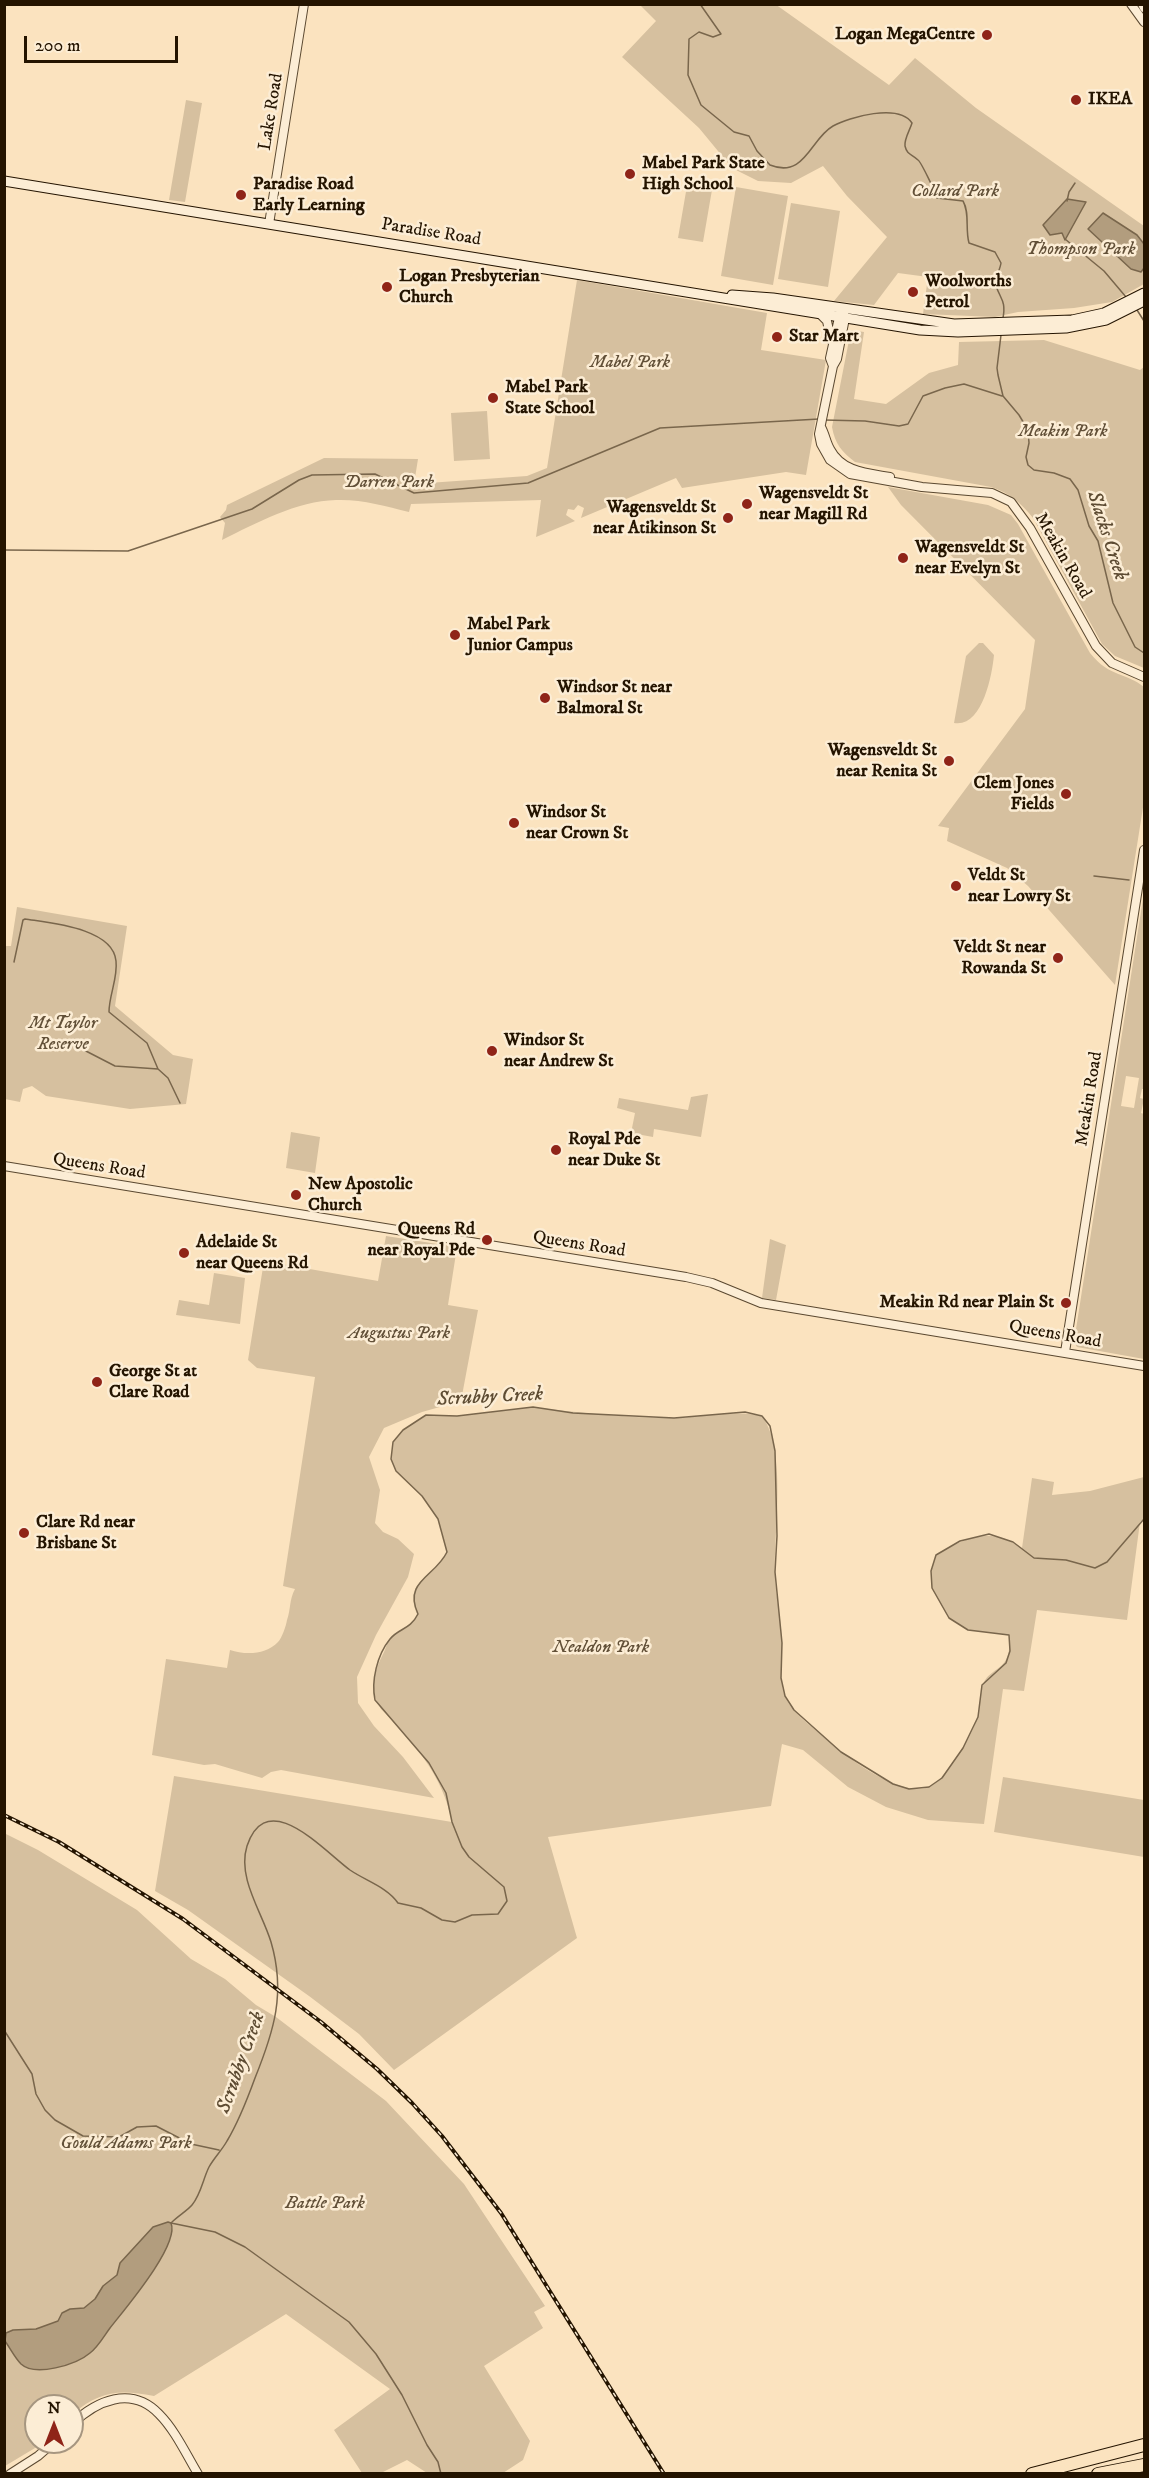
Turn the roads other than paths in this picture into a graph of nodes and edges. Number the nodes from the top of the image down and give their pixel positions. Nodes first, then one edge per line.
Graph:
1 (304, 4) edge
2 (1131, 4) edge
3 (1142, 4) edge
4 (1144, 8) edge
5 (1144, 22) edge
6 (4, 181) edge
7 (269, 224) junction
8 (1144, 293) edge
9 (710, 294) junction
10 (1144, 301) edge
11 (1121, 310) junction
12 (820, 314) junction
13 (842, 315) junction
14 (832, 348) junction
15 (832, 366) junction
16 (1144, 677) edge
17 (1144, 850) edge
18 (4, 1166) edge
19 (1065, 1352) junction
20 (1144, 1366) edge
21 (84, 2413) edge
22 (1144, 2445) edge
23 (40, 2454) edge
24 (1144, 2465) edge
25 (1144, 2472) edge
26 (10, 2474) edge
27 (198, 2474) edge
28 (1032, 2474) edge
29 (1098, 2474) edge
30 (1133, 2474) edge

1 - 7 street, Lake Road
2 - 5 street
3 - 4 street
6 - 7 main road, Paradise Road
7 - 9 main road, Paradise Road
8 - 11 main road, Paradise Road
9 - 12 main road, Paradise Road
9 - 13 main road, Paradise Road
10 - 11 main road, Paradise Road
11 - 13 main road, Paradise Road
12 - 13 main road, Paradise Road
12 - 14 street
13 - 14 street, Meakin Road
13 - 15 street, Meakin Road
14 - 15 street, Meakin Road
15 - 16 street, Meakin Road
17 - 19 street, Meakin Road
18 - 19 street, Queens Road
19 - 20 street, Queens Road
21 - 27 street
22 - 28 highway
23 - 26 street
24 - 29 highway
25 - 30 highway

